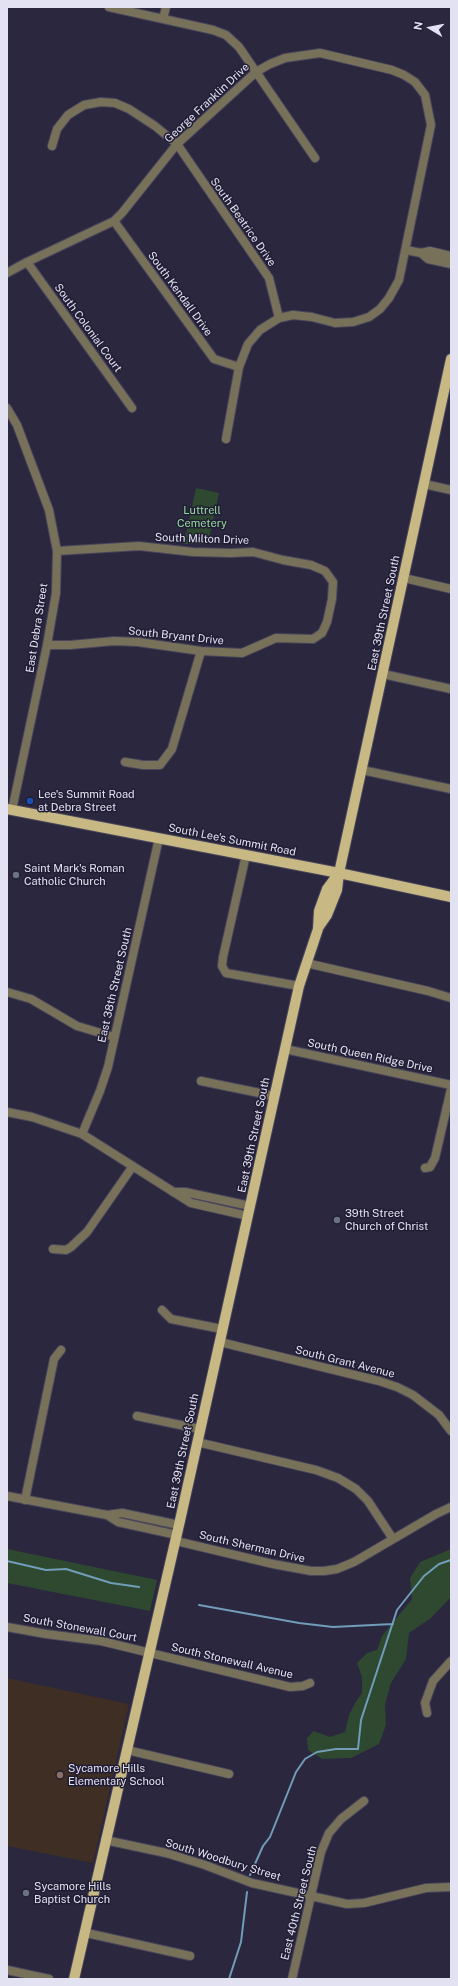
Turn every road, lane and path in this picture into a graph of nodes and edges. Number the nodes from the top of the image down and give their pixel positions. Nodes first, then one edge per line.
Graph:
1 (109, 7) edge
2 (166, 7) edge
3 (163, 19) junction
4 (256, 72) junction
5 (177, 144) junction
6 (52, 146) dead end
7 (315, 158) dead end
8 (114, 221) junction
9 (406, 250) junction
10 (421, 253) junction
11 (451, 256) edge
12 (27, 262) junction
13 (451, 264) edge
14 (7, 273) edge
15 (279, 318) junction
16 (451, 359) edge
17 (239, 367) junction
18 (7, 408) edge
19 (132, 408) dead end
20 (226, 439) dead end
21 (424, 484) junction
22 (451, 490) edge
23 (57, 551) junction
24 (404, 578) junction
25 (451, 589) edge
26 (322, 633) joint
27 (48, 645) junction
28 (201, 651) junction
29 (383, 674) junction
30 (451, 689) edge
31 (125, 762) dead end
32 (362, 770) junction
33 (451, 789) edge
34 (10, 809) edge
35 (159, 838) junction
36 (246, 855) junction
37 (339, 873) junction
38 (451, 897) edge
39 (306, 964) junction
40 (300, 986) junction
41 (7, 992) edge
42 (451, 998) edge
43 (114, 1037) junction
44 (285, 1049) junction
45 (201, 1081) dead end
46 (451, 1085) edge
47 (451, 1089) edge
48 (274, 1096) junction
49 (7, 1112) edge
50 (82, 1134) junction
51 (133, 1166) junction
52 (425, 1168) dead end
53 (249, 1211) junction
54 (53, 1249) dead end
55 (162, 1310) dead end
56 (222, 1329) junction
57 (220, 1342) junction
58 (61, 1350) dead end
59 (137, 1416) dead end
60 (200, 1429) junction
61 (451, 1431) edge
62 (197, 1442) junction
63 (7, 1496) edge
64 (25, 1500) junction
65 (451, 1507) edge
66 (177, 1534) junction
67 (393, 1539) junction
68 (7, 1627) edge
69 (150, 1652) junction
70 (451, 1661) edge
71 (310, 1683) dead end
72 (427, 1713) dead end
73 (127, 1750) junction
74 (229, 1774) dead end
75 (364, 1801) dead end
76 (105, 1840) junction
77 (451, 1887) edge
78 (310, 1897) junction
79 (85, 1934) junction
80 (190, 1956) dead end
81 (7, 1970) edge
82 (49, 1979) edge
83 (74, 1979) edge
84 (292, 1979) edge

1 - 3 street
2 - 3 street
3 - 4 street
4 - 5 street, George Franklin Drive
4 - 7 street
4 - 9 street, George Franklin Drive
5 - 6 street, South Beatrice Drive
5 - 8 street, George Franklin Drive
5 - 15 street, South Beatrice Drive
8 - 12 street, George Franklin Drive
8 - 17 street, South Kendall Drive
9 - 10 street
9 - 15 street
10 - 11 street
10 - 13 street
12 - 14 street, George Franklin Drive
12 - 19 street, South Colonial Court
15 - 17 street
16 - 21 main road, East 39th Street South
17 - 20 street
18 - 23 street, East Debra Street
21 - 22 street
21 - 24 main road, East 39th Street South
23 - 26 street, South Milton Drive
23 - 27 street, East Debra Street
24 - 25 street
24 - 29 main road, East 39th Street South
26 - 28 street, South Bryant Drive
27 - 28 street, South Bryant Drive
27 - 34 street, East Debra Street
28 - 31 street
29 - 30 street
29 - 32 main road, East 39th Street South
32 - 33 street
32 - 37 main road, East 39th Street South
34 - 35 main road, South Lee's Summit Road
35 - 36 main road, South Lee's Summit Road
35 - 43 street, East 38th Street South
36 - 37 main road, South Lee's Summit Road
36 - 40 street
37 - 38 main road, South Lee's Summit Road
37 - 39 main road, East 39th Street South
39 - 40 main road, East 39th Street South
39 - 42 street
40 - 44 main road, East 39th Street South
41 - 43 street
43 - 50 street, East 38th Street South
44 - 46 street, South Queen Ridge Drive
44 - 48 main road, East 39th Street South
45 - 48 street
47 - 52 street
48 - 53 main road, East 39th Street South
49 - 50 street
50 - 51 street
51 - 53 street
51 - 54 street
53 - 56 main road, East 39th Street South
55 - 56 street
56 - 57 main road, East 39th Street South
57 - 60 main road, East 39th Street South
57 - 61 street, South Grant Avenue
58 - 64 street
59 - 60 street
60 - 62 main road, East 39th Street South
62 - 66 main road, East 39th Street South
62 - 67 street
63 - 64 street, South Sherman Drive
64 - 66 street, South Sherman Drive
65 - 67 street, South Sherman Drive
66 - 67 street, South Sherman Drive
66 - 69 main road, East 39th Street South
68 - 69 street, South Stonewall Court
69 - 71 street, South Stonewall Avenue
69 - 73 main road, East 39th Street South
70 - 72 street
73 - 74 street
73 - 76 main road, East 39th Street South
75 - 78 street, East 40th Street South
76 - 78 street, South Woodbury Street
76 - 79 main road, East 39th Street South
77 - 78 street, South Woodbury Street
78 - 84 street, East 40th Street South
79 - 80 street
79 - 83 main road, East 39th Street South
81 - 82 street

